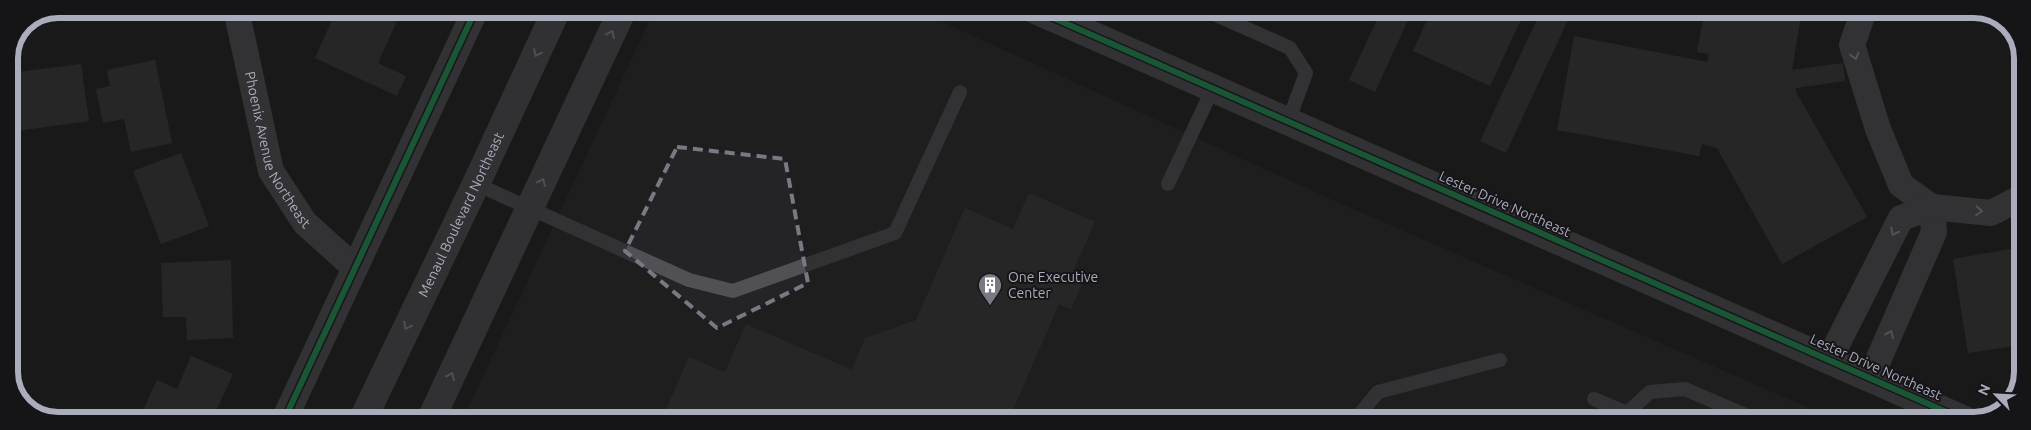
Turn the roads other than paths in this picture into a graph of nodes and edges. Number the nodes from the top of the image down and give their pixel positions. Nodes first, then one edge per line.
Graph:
1 (238, 17) edge
2 (472, 17) edge
3 (553, 17) edge
4 (619, 17) edge
5 (1051, 17) edge
6 (1221, 17) edge
7 (1862, 17) edge
8 (1213, 88) junction
9 (960, 92) dead end
10 (1288, 122) junction
11 (476, 184) junction
12 (1168, 184) dead end
13 (2013, 201) edge
14 (530, 207) junction
15 (1932, 207) junction
16 (355, 268) junction
17 (1500, 360) dead end
18 (1829, 360) junction
19 (1870, 379) junction
20 (1594, 398) dead end
21 (288, 412) edge
22 (366, 412) edge
23 (434, 412) edge
24 (1361, 412) edge
25 (1625, 412) edge
26 (1628, 412) edge
27 (1738, 412) edge
28 (1946, 412) edge

1 - 16 street, Phoenix Avenue Northeast
2 - 16 street
3 -> 11 main road, Menaul Boulevard Northeast
14 -> 4 main road
5 - 8 street, Lester Drive Northeast
6 - 10 lane
7 -> 15 street
8 - 10 street, Lester Drive Northeast
8 - 12 lane
9 - 14 lane
10 - 18 street, Lester Drive Northeast
11 - 14 lane
11 -> 22 main road, Menaul Boulevard Northeast
15 -> 13 street
23 -> 14 main road
15 -> 18 street
19 -> 15 street
16 - 21 street
17 - 24 lane
18 - 19 street, Lester Drive Northeast
19 - 28 street, Lester Drive Northeast
20 - 25 lane
26 - 27 lane

